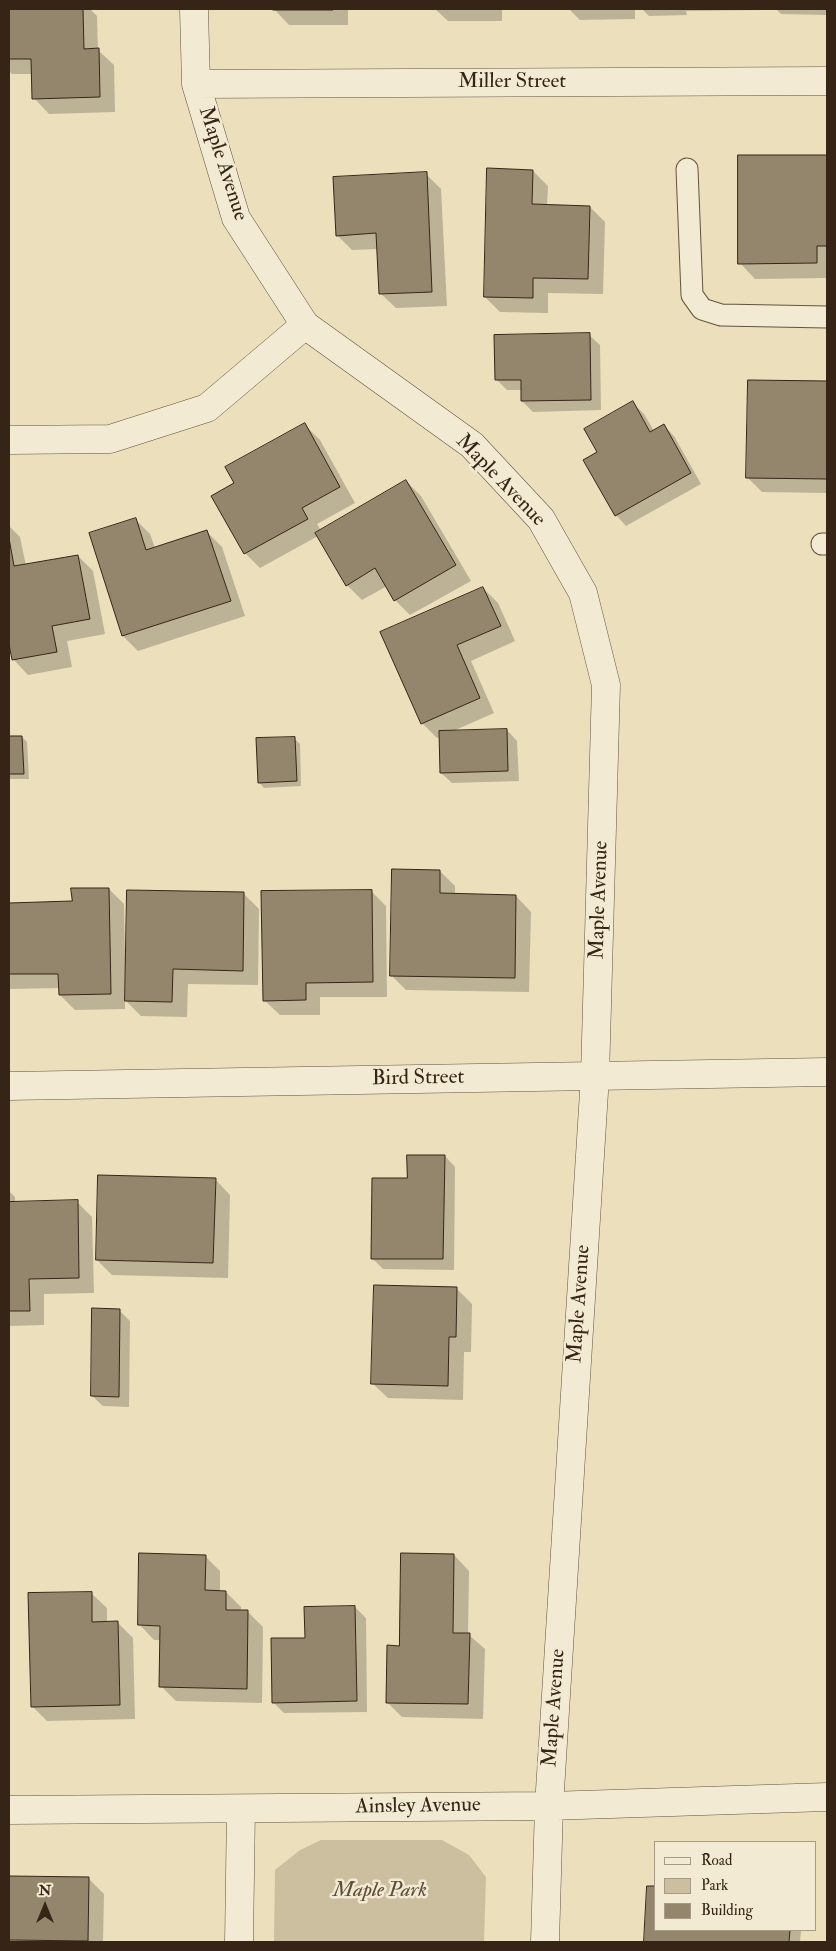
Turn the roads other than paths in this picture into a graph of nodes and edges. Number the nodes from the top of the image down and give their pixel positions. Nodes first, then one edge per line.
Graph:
1 (194, 9) edge
2 (827, 81) edge
3 (196, 84) junction
4 (687, 169) dead end
5 (827, 317) edge
6 (305, 325) junction
7 (9, 440) edge
8 (827, 1072) edge
9 (595, 1076) junction
10 (9, 1086) edge
11 (827, 1797) edge
12 (549, 1806) junction
13 (9, 1810) edge
14 (241, 1810) junction
15 (239, 1942) edge
16 (545, 1942) edge

1 - 3 street, Maple Avenue
2 - 3 street, Miller Street
3 - 6 street, Maple Avenue
4 - 5 lane
6 - 7 street
6 - 9 street, Maple Avenue
8 - 9 street, Bird Street
9 - 10 street, Bird Street
9 - 12 street, Maple Avenue
11 - 12 street, Ainsley Avenue
12 - 14 street, Ainsley Avenue
12 - 16 street, Maple Avenue
13 - 14 street, Ainsley Avenue
14 - 15 street

